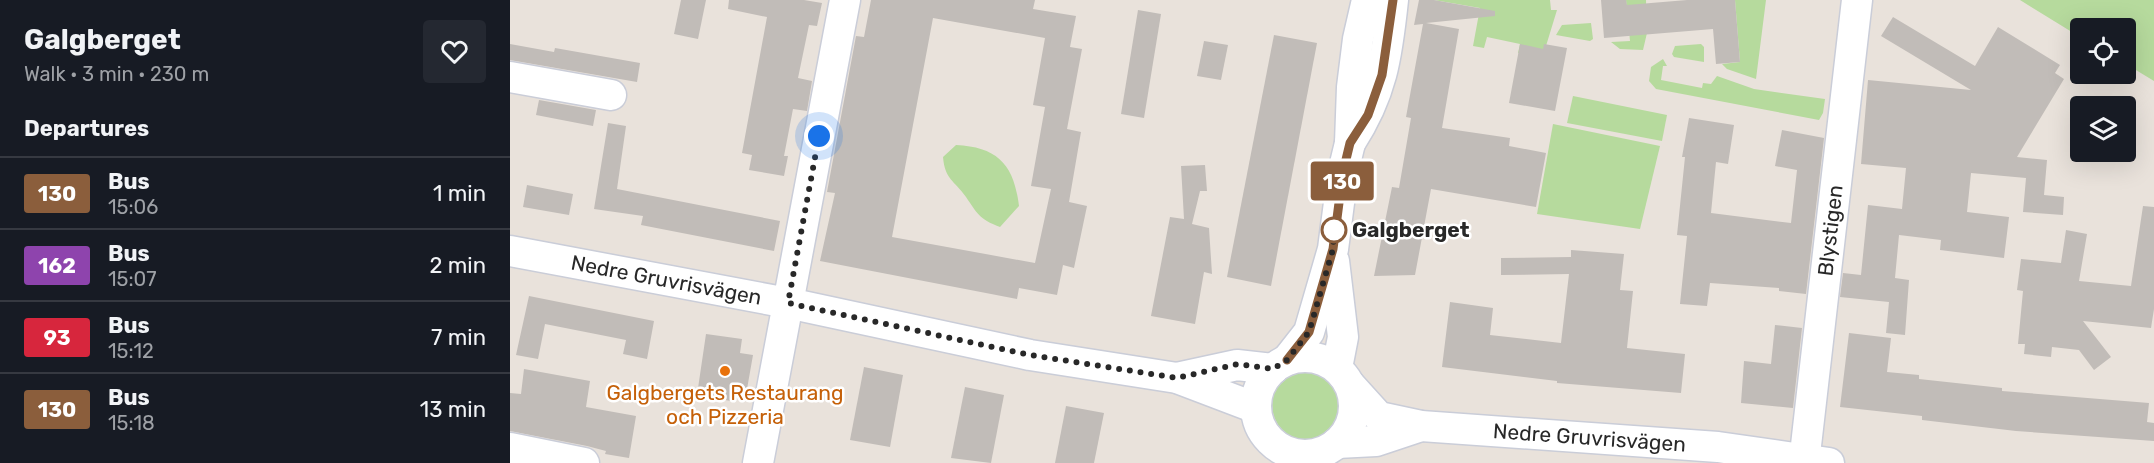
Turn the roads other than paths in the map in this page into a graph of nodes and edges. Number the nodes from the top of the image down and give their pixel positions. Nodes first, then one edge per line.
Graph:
1 (845, 0) edge
2 (1367, 0) edge
3 (1393, 0) edge
4 (1857, 0) edge
5 (510, 77) edge
6 (611, 95) dead end
7 (1350, 143) junction
8 (1333, 249) junction
9 (510, 251) edge
10 (788, 303) junction
11 (1280, 364) junction
12 (1343, 377) junction
13 (1177, 378) junction
14 (1256, 408) junction
15 (1421, 426) junction
16 (1337, 443) junction
17 (510, 448) edge
18 (1812, 462) edge
19 (584, 463) edge
20 (758, 463) edge

1 - 10 street
2 - 7 street
3 - 7 street
4 - 18 street, Blystigen
5 - 6 street
7 - 8 street
8 - 11 street
8 - 12 street
9 - 10 street, Nedre Gruvrisvägen
10 - 13 street, Nedre Gruvrisvägen
10 - 20 street
11 - 12 street
11 - 13 street, Nedre Gruvrisvägen
11 - 14 street
12 - 15 street, Nedre Gruvrisvägen
12 - 16 street
13 - 14 street, Nedre Gruvrisvägen
14 - 16 street
15 - 16 street, Nedre Gruvrisvägen
15 - 18 street, Nedre Gruvrisvägen
17 - 19 street

